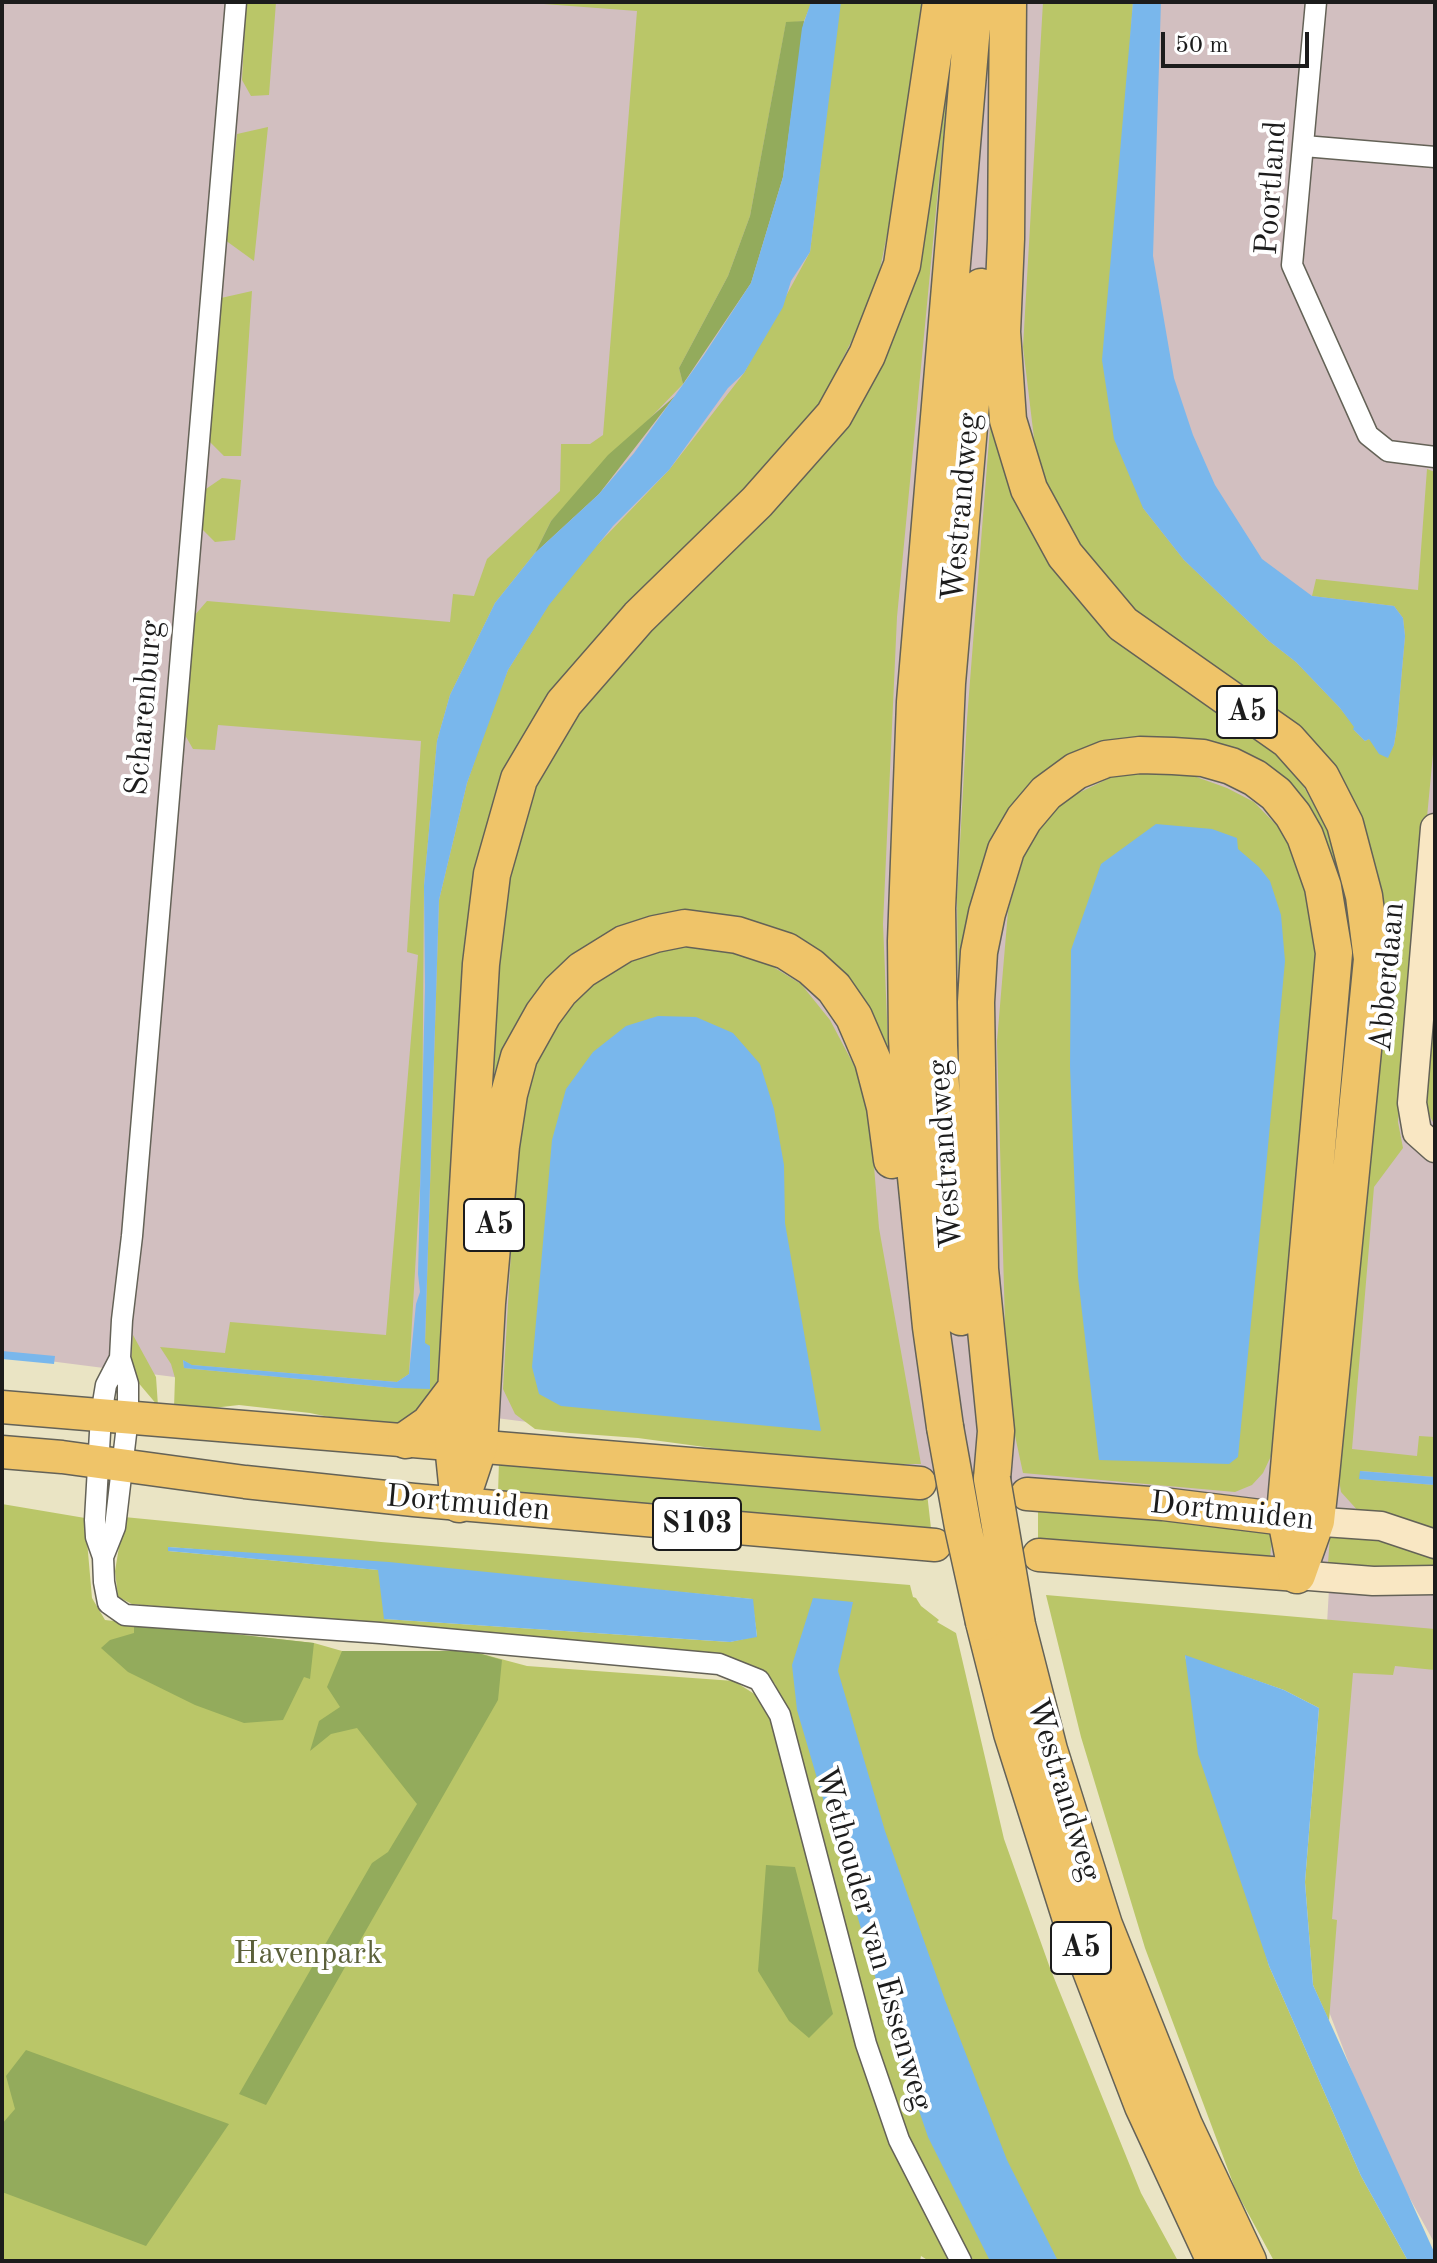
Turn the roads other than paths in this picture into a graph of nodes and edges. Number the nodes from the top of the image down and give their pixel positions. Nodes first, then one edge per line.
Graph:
1 (236, 2) edge
2 (941, 2) edge
3 (974, 2) edge
4 (1007, 2) edge
5 (1316, 2) edge
6 (1304, 146) junction
7 (1435, 157) edge
8 (1435, 457) edge
9 (1435, 828) edge
10 (1426, 1140) edge
11 (457, 1387) junction
12 (2, 1407) edge
13 (115, 1416) junction
14 (973, 1429) junction
15 (406, 1440) junction
16 (466, 1445) junction
17 (2, 1452) edge
18 (111, 1463) junction
19 (920, 1483) dead end
20 (1027, 1494) dead end
21 (459, 1504) junction
22 (1301, 1520) junction
23 (1435, 1544) edge
24 (935, 1545) dead end
25 (1039, 1555) dead end
26 (103, 1557) joint
27 (1297, 1575) junction
28 (1435, 1580) edge
29 (1000, 1624) junction
30 (961, 2261) edge
31 (1215, 2261) edge
32 (1248, 2261) edge

1 - 13 street, Scharenburg
2 - 11 highway, A5
3 - 14 highway, Westrandweg / A5
4 - 14 highway, Westrandweg / A5
4 - 22 highway, A5
5 - 6 street, Poortland
6 - 7 street
6 - 8 street, Poortland
9 - 10 main road, Abberdaan
11 - 15 highway
11 - 16 highway, A5
12 - 13 main road, Dortmuiden / S103
13 - 15 main road, Dortmuiden / S103
13 - 18 street, Scharenburg
14 - 16 highway, A5
14 - 22 highway, A5
14 - 29 highway, Westrandweg / A5, bridge
14 - 29 highway, Westrandweg / A5, bridge
15 - 16 main road, Dortmuiden / S103
16 - 19 main road, Dortmuiden / S103
16 - 21 highway
17 - 18 main road, Dortmuiden / S103
18 - 21 main road, Dortmuiden / S103
18 - 26 street, Scharenburg
20 - 22 main road, Dortmuiden
21 - 24 main road, Dortmuiden / S103
22 - 23 main road, Dortmuiden
22 - 27 highway, A5
25 - 27 main road, Dortmuiden
26 - 30 street, Wethouder van Essenweg
27 - 28 main road, Dortmuiden
29 - 31 highway, Westrandweg / A5
29 - 32 highway, Westrandweg / A5

